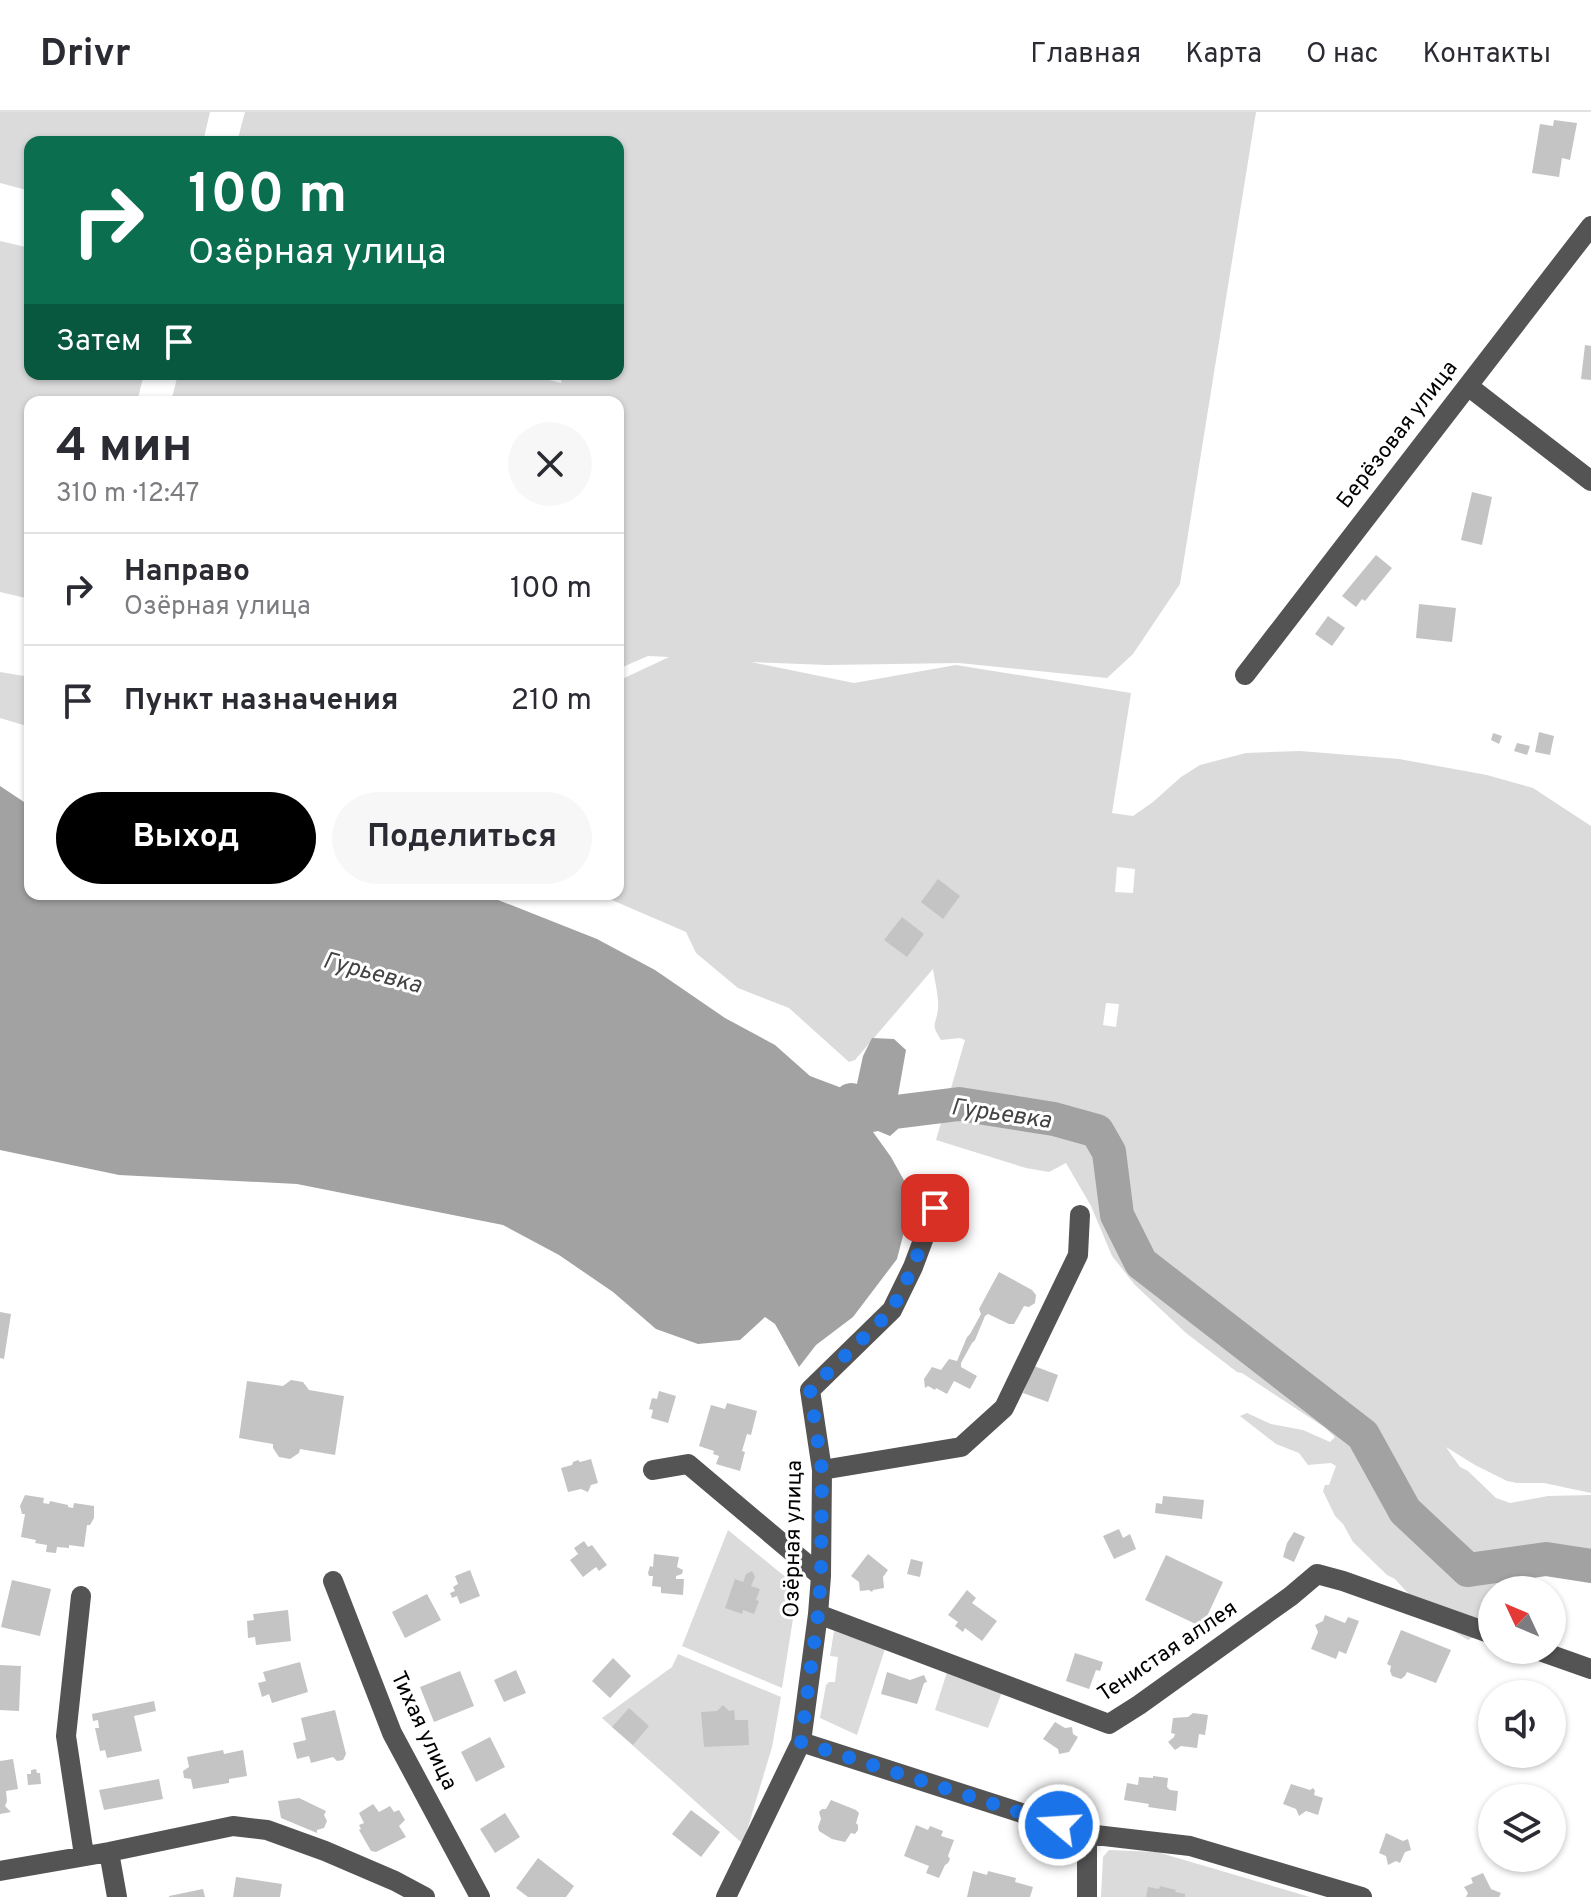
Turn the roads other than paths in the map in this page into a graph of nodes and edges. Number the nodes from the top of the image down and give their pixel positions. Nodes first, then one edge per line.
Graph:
1 (1591, 226) edge
2 (1468, 386) junction
3 (1591, 481) edge
4 (1245, 675) dead end
5 (935, 1208) dead end
6 (1080, 1215) dead end
7 (653, 1470) dead end
8 (822, 1470) junction
9 (821, 1576) junction
10 (333, 1581) dead end
11 (81, 1596) dead end
12 (818, 1614) junction
13 (1478, 1629) edge
14 (1566, 1660) edge
15 (1591, 1669) edge
16 (801, 1742) junction
17 (1087, 1834) junction
18 (109, 1852) junction
19 (84, 1855) junction
20 (0, 1871) edge
21 (117, 1897) edge
22 (425, 1897) edge
23 (480, 1897) edge
24 (726, 1897) edge
25 (1087, 1897) edge
26 (1362, 1897) edge

1 - 2 street, Берёзовая улица
2 - 3 street
2 - 4 street, Берёзовая улица
5 - 8 street, Озёрная улица
6 - 8 street
7 - 9 street
8 - 9 street, Озёрная улица
9 - 12 street, Озёрная улица
10 - 23 street, Тихая улица
11 - 19 street
12 - 13 street, Тенистая аллея
12 - 16 street, Озёрная улица
14 - 15 street
16 - 17 street
16 - 24 street, Озёрная улица
17 - 25 street
17 - 26 street
18 - 19 street
18 - 21 street
18 - 22 street
19 - 20 street

